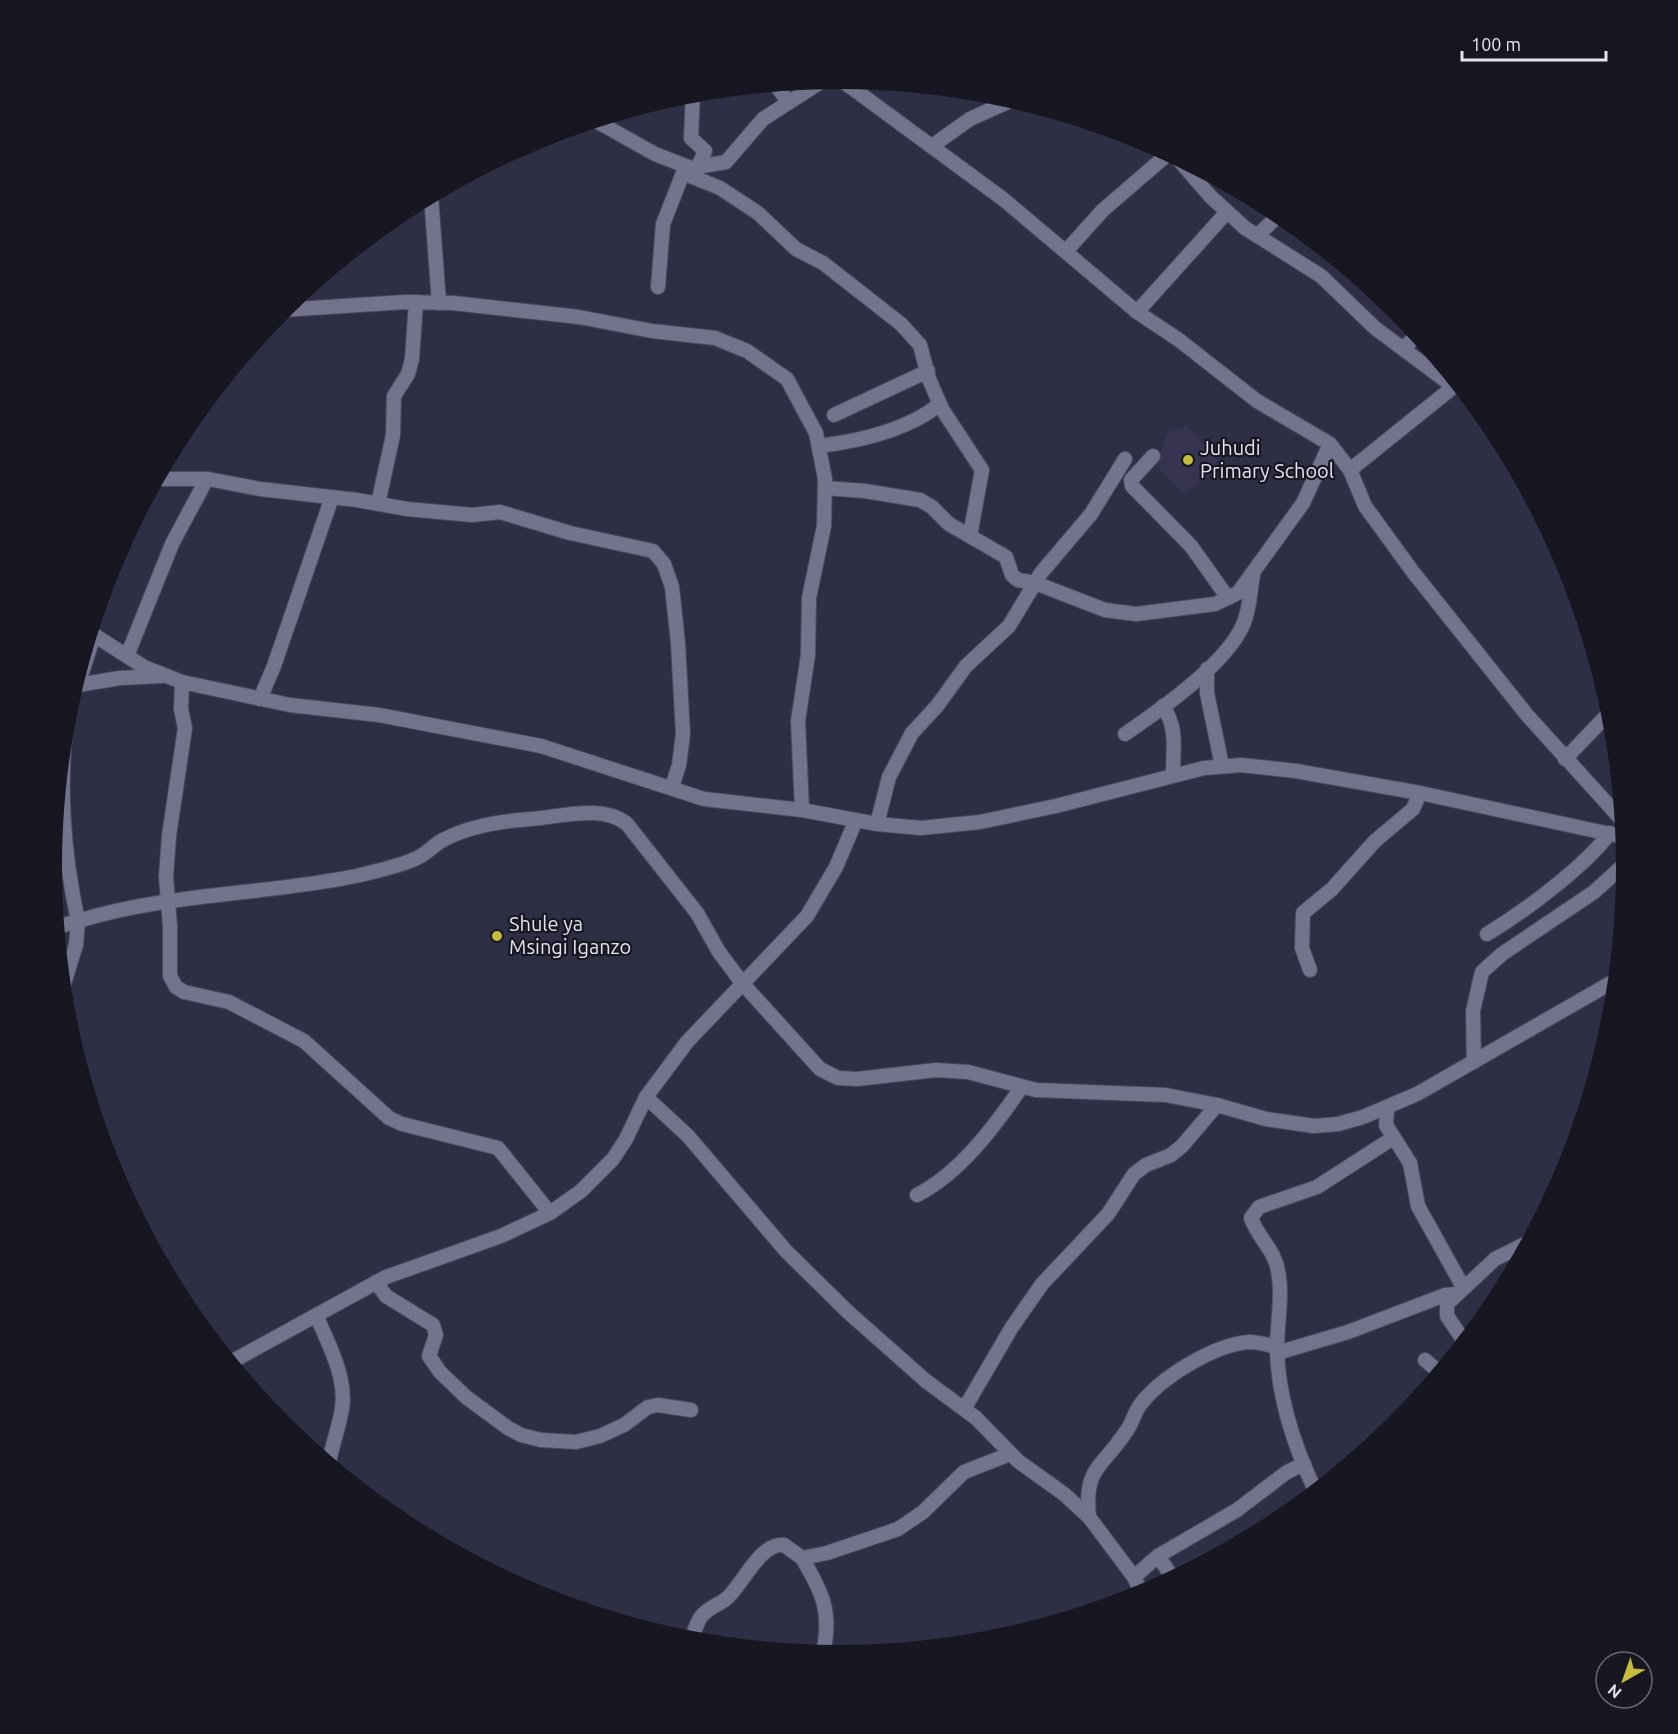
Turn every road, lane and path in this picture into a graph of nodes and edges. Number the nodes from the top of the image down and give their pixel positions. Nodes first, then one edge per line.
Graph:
1 (807, 90) edge
2 (855, 90) edge
3 (781, 92) edge
4 (788, 102) junction
5 (693, 103) edge
6 (999, 106) edge
7 (605, 126) edge
8 (932, 146) junction
9 (1161, 160) edge
10 (691, 170) junction
11 (1193, 175) edge
12 (432, 205) edge
13 (1227, 212) junction
14 (1272, 222) edge
15 (1257, 236) junction
16 (1067, 250) junction
17 (658, 287) dead end
18 (416, 303) junction
19 (439, 303) junction
20 (297, 309) edge
21 (1137, 312) junction
22 (1411, 341) edge
23 (1404, 348) junction
24 (928, 371) junction
25 (1439, 373) edge
26 (1452, 389) edge
27 (940, 404) junction
28 (834, 415) dead end
29 (1330, 444) junction
30 (819, 446) junction
31 (1153, 456) dead end
32 (1125, 459) dead end
33 (1350, 470) junction
34 (165, 479) edge
35 (204, 479) junction
36 (825, 488) junction
37 (332, 497) junction
38 (378, 504) junction
39 (970, 536) junction
40 (1254, 573) junction
41 (1035, 583) junction
42 (1228, 598) junction
43 (97, 637) edge
44 (127, 656) junction
45 (1207, 669) junction
46 (163, 676) junction
47 (182, 682) junction
48 (83, 686) edge
49 (260, 699) junction
50 (1163, 706) junction
51 (1603, 720) edge
52 (1125, 734) dead end
53 (1565, 759) junction
54 (1222, 766) junction
55 (1173, 774) junction
56 (672, 787) junction
57 (1420, 794) junction
58 (802, 810) junction
59 (1615, 812) edge
60 (63, 816) edge
61 (856, 820) junction
62 (878, 824) junction
63 (1610, 833) junction
64 (1615, 835) edge
65 (1616, 871) edge
66 (168, 900) junction
67 (78, 921) junction
68 (64, 925) edge
69 (1487, 933) dead end
70 (68, 970) edge
71 (1310, 970) dead end
72 (744, 984) junction
73 (1607, 985) edge
74 (1474, 1062) junction
75 (1021, 1088) junction
76 (646, 1097) junction
77 (1217, 1105) junction
78 (1387, 1108) junction
79 (1393, 1138) junction
80 (917, 1195) dead end
81 (550, 1213) junction
82 (1516, 1248) edge
83 (376, 1282) junction
84 (1460, 1290) junction
85 (316, 1315) junction
86 (1460, 1335) edge
87 (1277, 1350) junction
88 (237, 1359) edge
89 (1425, 1360) dead end
90 (1434, 1368) edge
91 (964, 1409) junction
92 (691, 1410) dead end
93 (1010, 1454) junction
94 (331, 1456) edge
95 (1304, 1464) junction
96 (1312, 1484) edge
97 (1089, 1517) junction
98 (1158, 1556) junction
99 (802, 1558) junction
100 (1168, 1571) edge
101 (1134, 1577) junction
102 (1138, 1585) edge
103 (695, 1631) edge
104 (824, 1644) edge

1 - 4 street
2 - 8 street
3 - 4 street
4 - 10 street
5 - 10 street
6 - 8 street
7 - 10 street
8 - 16 street
9 - 16 street
10 - 17 street
10 - 24 street
11 - 13 street
12 - 19 street
13 - 15 street
13 - 21 street
14 - 15 street
15 - 23 street
16 - 21 street
18 - 19 street
18 - 20 street
18 - 38 street
19 - 30 street
21 - 29 street
22 - 23 street
23 - 25 street
24 - 27 street
24 - 28 street
26 - 33 street
27 - 30 street
27 - 39 street
29 - 33 street
29 - 40 street
30 - 36 street
31 - 42 street
32 - 41 street
33 - 53 street
34 - 35 street
35 - 37 street
35 - 44 street
36 - 39 street
36 - 58 street
37 - 38 street
37 - 49 street
38 - 56 street
39 - 41 street
40 - 42 street
40 - 45 street
41 - 42 street
41 - 62 street
43 - 44 street
44 - 46 street
45 - 50 street
45 - 54 street
46 - 47 street
46 - 48 street
47 - 49 street
47 - 66 street
49 - 56 street
50 - 52 street
50 - 55 street
51 - 53 street
53 - 59 street
54 - 55 street
54 - 57 street
55 - 62 street
56 - 58 street
57 - 63 street
57 - 71 street
58 - 61 street
60 - 67 street
61 - 62 street
61 - 72 street
63 - 64 street
63 - 69 street
65 - 74 street
66 - 67 street
66 - 72 street
66 - 81 street
67 - 68 street
67 - 70 street
72 - 75 street
72 - 76 street
73 - 74 street
74 - 78 street
75 - 77 street
75 - 80 street
76 - 81 street
76 - 91 street
77 - 78 street
77 - 91 street
78 - 79 street
79 - 84 street
79 - 87 street
81 - 83 street
82 - 84 street
83 - 85 street
83 - 92 street
84 - 86 street
84 - 87 street
85 - 88 street
85 - 94 street
87 - 95 street
87 - 97 street
89 - 90 street
91 - 93 street
93 - 97 street
93 - 99 street
95 - 96 street
95 - 98 street
97 - 101 street
98 - 100 street
98 - 101 street
99 - 103 street
99 - 104 street
101 - 102 street

